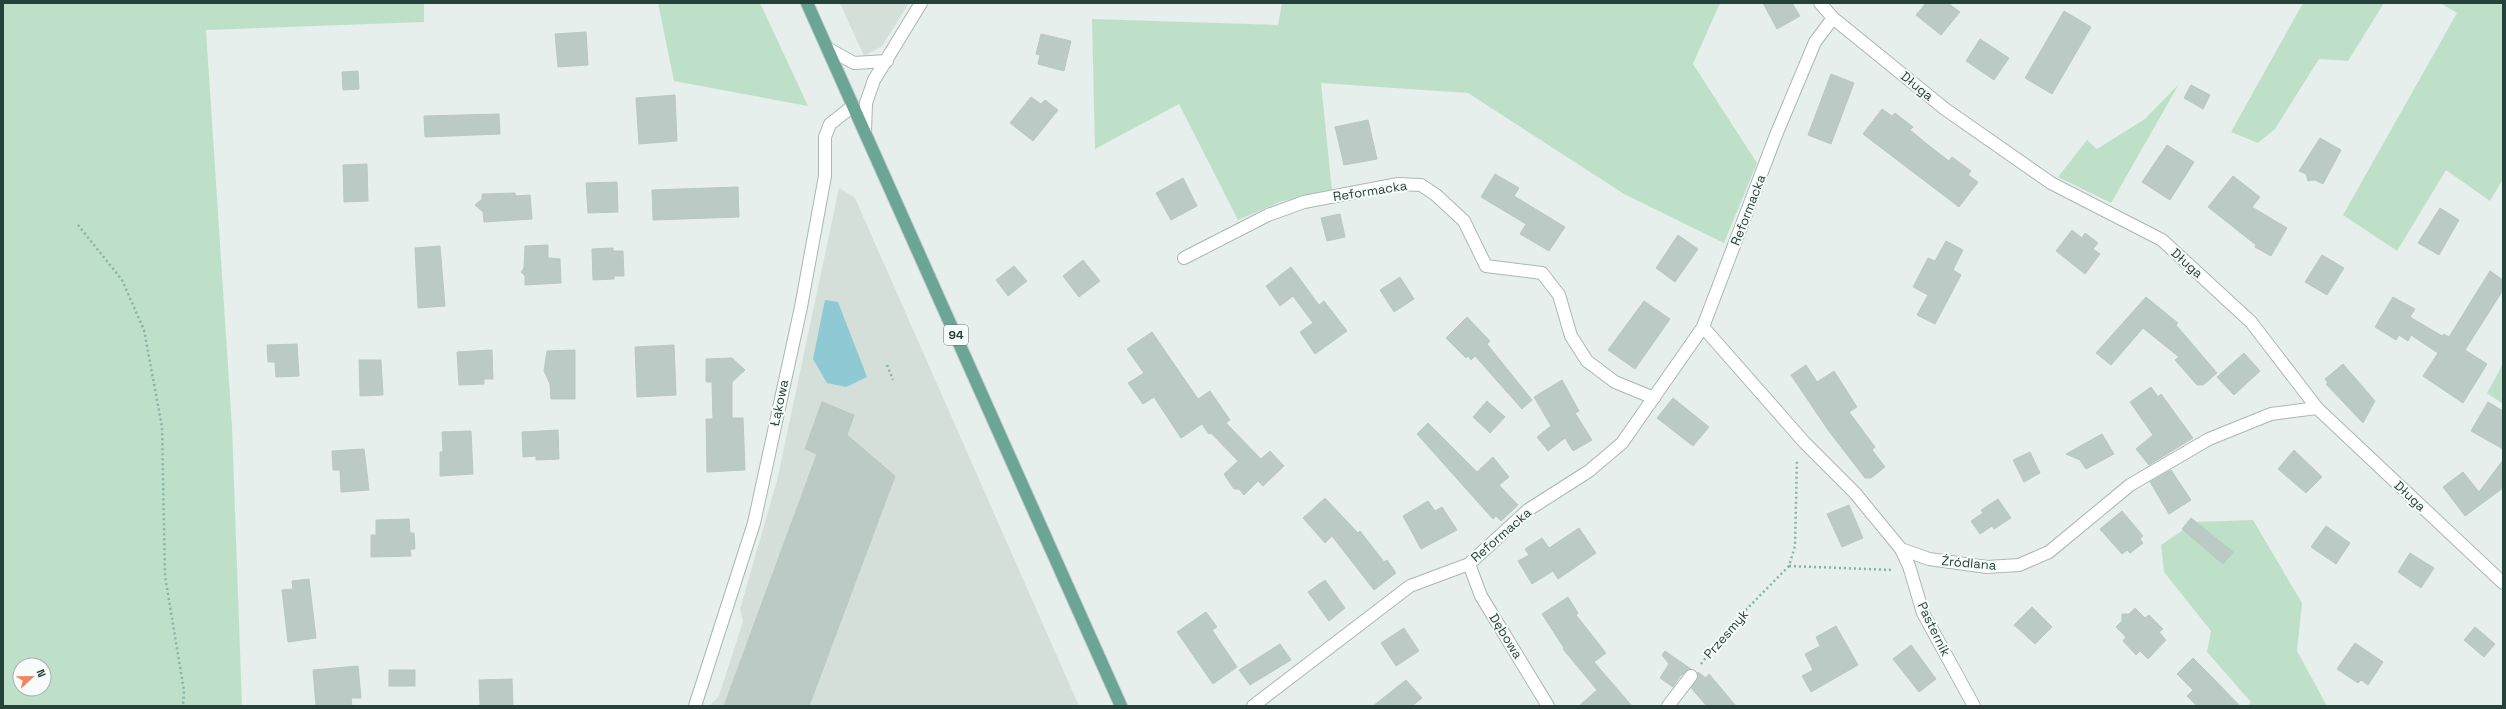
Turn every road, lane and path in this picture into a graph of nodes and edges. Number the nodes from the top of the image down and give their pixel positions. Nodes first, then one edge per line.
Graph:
1 (807, 3) edge
2 (921, 3) edge
3 (1820, 3) edge
4 (1833, 18) junction
5 (827, 48) junction
6 (887, 61) junction
7 (853, 106) junction
8 (865, 132) junction
9 (78, 225) dead end
10 (1184, 258) dead end
11 (1703, 326) junction
12 (887, 365) dead end
13 (893, 380) dead end
14 (1654, 398) junction
15 (2317, 408) junction
16 (1804, 442) junction
17 (1901, 549) junction
18 (1469, 564) junction
19 (1789, 566) junction
20 (1909, 566) junction
21 (2503, 583) edge
22 (1691, 676) joint
23 (183, 706) edge
24 (696, 706) edge
25 (1121, 706) edge
26 (1253, 706) edge
27 (1548, 706) edge
28 (1668, 706) edge
29 (1974, 706) edge

1 - 5 main road, 94
2 - 6 street
3 - 4 street, Długa
4 - 11 street, Reformacka
4 - 15 street, Długa
5 - 6 street
5 - 7 main road, 94
6 - 8 street
7 - 8 main road, 94
7 - 24 street, Łąkowa
8 - 25 main road, 94
9 - 23 path
10 - 14 street, Reformacka
11 - 14 street, Reformacka
11 - 16 street
12 - 13 path
14 - 18 street, Reformacka
15 - 17 street, Źródlana
15 - 21 street, Długa
16 - 17 street
16 - 19 path, Przesmyk
17 - 20 street, Pasternik
18 - 26 street, Reformacka
18 - 27 street, Dębowa
19 - 20 path
19 - 22 path, Przesmyk
20 - 29 street, Pasternik
22 - 28 street

